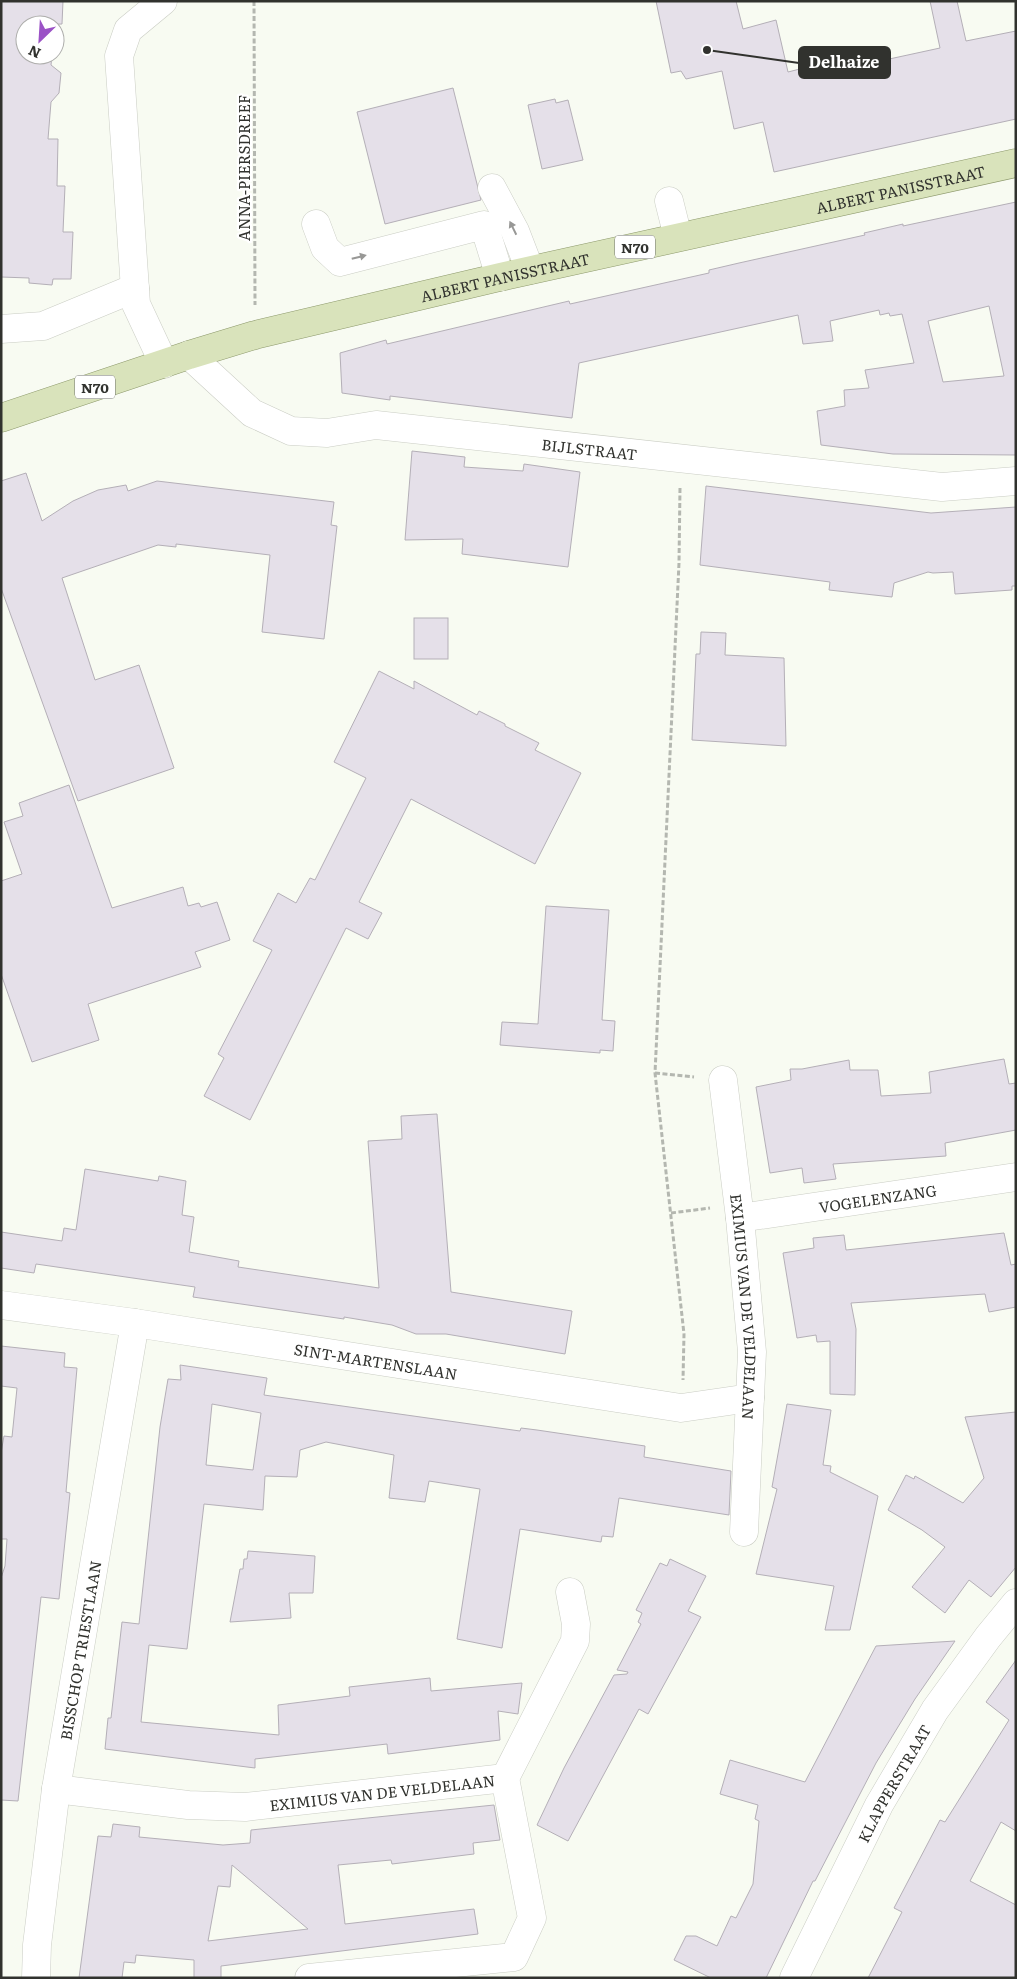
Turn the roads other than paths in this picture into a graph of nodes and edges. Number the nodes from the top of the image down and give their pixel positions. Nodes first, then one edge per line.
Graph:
1 (163, 1) edge
2 (1016, 163) edge
3 (492, 188) dead end
4 (669, 201) dead end
5 (316, 224) dead end
6 (678, 237) junction
7 (530, 270) junction
8 (500, 276) junction
9 (135, 288) junction
10 (1, 329) edge
11 (189, 355) junction
12 (164, 364) junction
13 (1, 418) edge
14 (1016, 481) edge
15 (723, 1080) road end
16 (1016, 1177) edge
17 (739, 1211) junction
18 (1, 1305) edge
19 (135, 1323) junction
20 (750, 1398) junction
21 (744, 1532) dead end
22 (570, 1592) dead end
23 (1016, 1603) edge
24 (505, 1778) junction
25 (56, 1788) junction
26 (36, 1978) edge
27 (309, 1978) edge
28 (794, 1978) edge

1 - 9 street
2 - 6 main road, ALBERT PANISSTRAAT / N70
7 -> 3 street
4 - 6 street
5 -> 8 street
6 - 7 main road, ALBERT PANISSTRAAT / N70
7 - 8 main road, ALBERT PANISSTRAAT / N70
8 - 11 main road, ALBERT PANISSTRAAT / N70
9 - 10 street
9 - 12 street
11 - 12 main road, ALBERT PANISSTRAAT / N70
11 - 14 street, BIJLSTRAAT
12 - 13 main road, ALBERT PANISSTRAAT / N70
15 - 17 street, EXIMIUS VAN DE VELDELAAN
16 - 17 street, VOGELENZANG
17 - 20 street, EXIMIUS VAN DE VELDELAAN
18 - 19 street, SINT-MARTENSLAAN
19 - 20 street, SINT-MARTENSLAAN
19 - 25 street, BISSCHOP TRIESTLAAN
20 - 21 street, EXIMIUS VAN DE VELDELAAN
22 - 24 street, EXIMIUS VAN DE VELDELAAN
23 - 28 street, KLAPPERSTRAAT
24 - 25 street, EXIMIUS VAN DE VELDELAAN
24 - 27 street
25 - 26 street, BISSCHOP TRIESTLAAN

